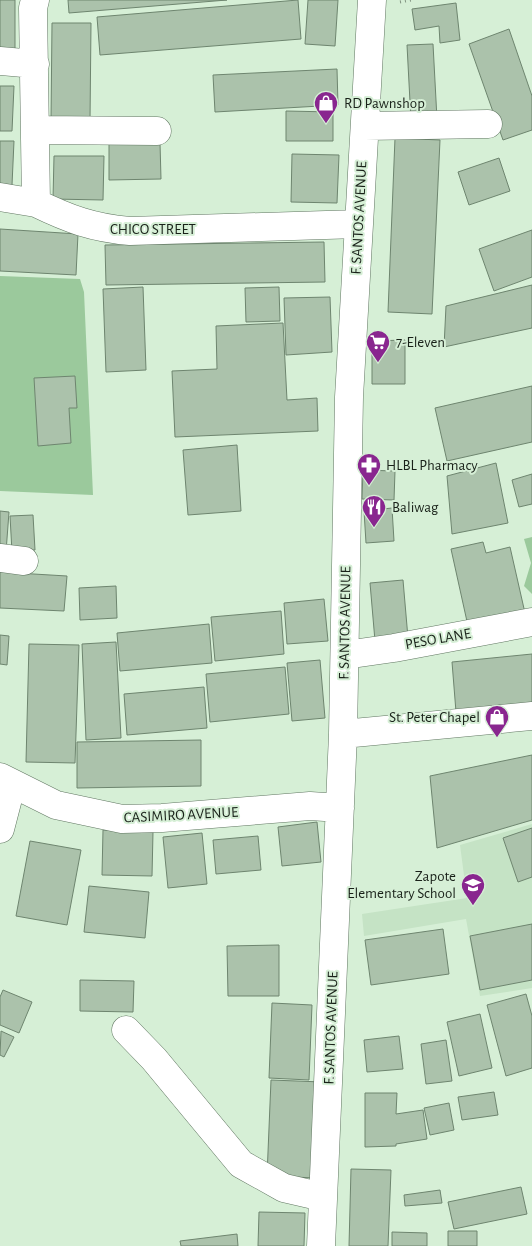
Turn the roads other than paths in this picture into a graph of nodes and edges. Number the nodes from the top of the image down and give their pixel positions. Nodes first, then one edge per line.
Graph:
1 (35, 0) edge
2 (372, 0) edge
3 (0, 61) edge
4 (35, 64) junction
5 (488, 124) dead end
6 (365, 126) junction
7 (36, 130) junction
8 (157, 131) dead end
9 (0, 197) edge
10 (36, 203) junction
11 (358, 224) junction
12 (532, 622) edge
13 (344, 655) junction
14 (532, 716) edge
15 (343, 734) junction
16 (6, 780) edge
17 (340, 808) junction
18 (0, 829) edge
19 (126, 1030) dead end
20 (323, 1201) junction
21 (321, 1246) edge

1 - 4 street
2 - 6 street, F. SANTOS AVENUE
3 - 4 street
4 - 7 street
5 - 6 street
6 - 11 street, F. SANTOS AVENUE
7 - 8 street
7 - 10 street
9 - 10 street, CHICO STREET
10 - 11 street, CHICO STREET
11 - 13 street, F. SANTOS AVENUE
12 - 13 street, PESO LANE
13 - 15 street, F. SANTOS AVENUE
14 - 15 street
15 - 17 street, F. SANTOS AVENUE
16 - 17 street, CASIMIRO AVENUE
16 - 18 street
17 - 20 street, F. SANTOS AVENUE
19 - 20 street
20 - 21 street, F. SANTOS AVENUE

